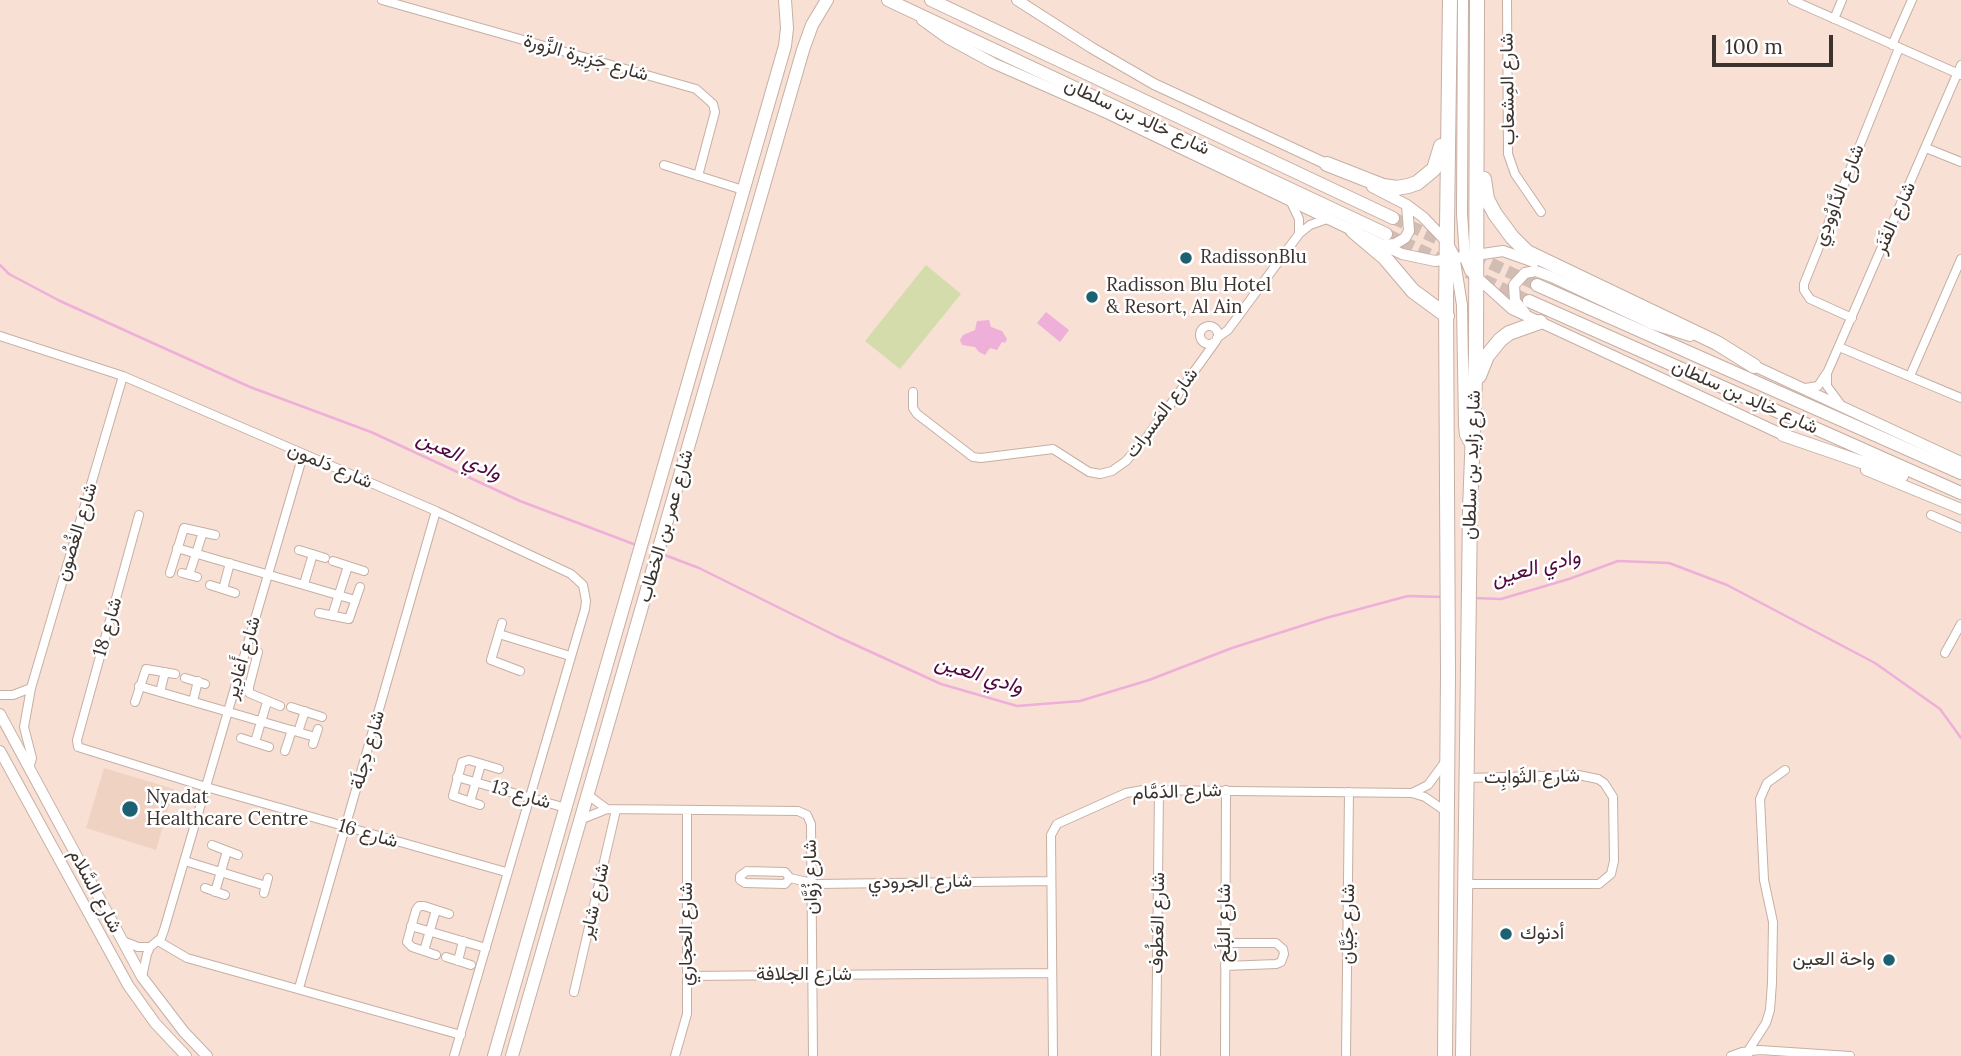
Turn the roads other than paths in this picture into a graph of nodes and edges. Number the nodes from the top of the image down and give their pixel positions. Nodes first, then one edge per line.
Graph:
1 (382, 0) edge
2 (785, 0) edge
3 (827, 0) edge
4 (931, 0) edge
5 (1017, 0) edge
6 (1463, 0) edge
7 (1477, 0) edge
8 (1507, 0) edge
9 (1792, 0) edge
10 (1842, 0) edge
11 (1912, 0) edge
12 (893, 2) edge
13 (1450, 6) edge
14 (1834, 19) junction
15 (1477, 20) junction
16 (1895, 47) junction
17 (1960, 71) edge
18 (1926, 148) junction
19 (1961, 162) edge
20 (1327, 164) junction
21 (664, 165) dead end
22 (698, 176) junction
23 (743, 190) junction
24 (1291, 202) junction
25 (1407, 205) junction
26 (1541, 212) dead end
27 (1393, 218) tunnel mouth
28 (1327, 219) junction
29 (1353, 231) junction
30 (1298, 234) junction
31 (1384, 240) junction
32 (1447, 242) junction
33 (1460, 258) junction
34 (1961, 259) edge
35 (1475, 278) junction
36 (1537, 285) tunnel mouth
37 (1529, 301) tunnel mouth
38 (1447, 316) junction
39 (1852, 318) junction
40 (1534, 319) junction
41 (1234, 320) junction
42 (1215, 329) junction
43 (0, 336) edge
44 (1690, 336) junction
45 (1200, 339) junction
46 (1217, 340) junction
47 (1839, 347) junction
48 (1201, 360) junction
49 (1754, 366) junction
50 (1828, 370) junction
51 (124, 376) junction
52 (1910, 376) junction
53 (1474, 387) junction
54 (1801, 388) junction
55 (913, 392) dead end
56 (1961, 398) edge
57 (1842, 407) junction
58 (1783, 435) junction
59 (1472, 449) junction
60 (303, 455) junction
61 (1961, 462) edge
62 (1961, 473) edge
63 (1961, 495) edge
64 (1961, 509) edge
65 (436, 511) junction
66 (139, 515) dead end
67 (1931, 515) dead end
68 (1961, 528) edge
69 (203, 532) junction
70 (215, 535) dead end
71 (177, 548) junction
72 (299, 550) dead end
73 (196, 553) junction
74 (313, 554) junction
75 (230, 563) junction
76 (348, 566) junction
77 (364, 571) dead end
78 (170, 572) dead end
79 (267, 574) junction
80 (189, 575) dead end
81 (304, 584) junction
82 (210, 585) dead end
83 (359, 587) dead end
84 (223, 589) junction
85 (235, 593) dead end
86 (338, 595) junction
87 (355, 600) junction
88 (319, 612) dead end
89 (332, 616) junction
90 (502, 623) dead end
91 (1961, 624) edge
92 (499, 634) junction
93 (258, 652) dead end
94 (1945, 653) dead end
95 (570, 656) junction
96 (520, 671) dead end
97 (185, 678) dead end
98 (139, 686) junction
99 (31, 688) junction
100 (160, 692) junction
101 (0, 695) edge
102 (192, 701) junction
103 (135, 702) dead end
104 (267, 702) junction
105 (280, 706) dead end
106 (292, 707) dead end
107 (227, 711) junction
108 (305, 711) junction
109 (0, 714) edge
110 (322, 717) dead end
111 (261, 721) junction
112 (0, 727) edge
113 (295, 731) junction
114 (315, 737) dead end
115 (241, 738) dead end
116 (76, 740) joint
117 (14, 741) junction
118 (255, 742) junction
119 (269, 747) dead end
120 (0, 751) edge
121 (285, 751) dead end
122 (1448, 757) junction
123 (481, 764) junction
124 (29, 769) junction
125 (499, 769) dead end
126 (1785, 770) dead end
127 (457, 777) junction
128 (1467, 778) junction
129 (476, 782) junction
130 (206, 787) junction
131 (1159, 790) junction
132 (1226, 790) junction
133 (1349, 792) junction
134 (1412, 793) junction
135 (589, 795) junction
136 (529, 797) junction
137 (470, 802) junction
138 (480, 805) dead end
139 (566, 808) junction
140 (611, 809) junction
141 (687, 810) junction
142 (1448, 813) junction
143 (582, 818) junction
144 (345, 827) junction
145 (212, 845) dead end
146 (227, 851) junction
147 (238, 855) dead end
148 (185, 861) junction
149 (221, 872) junction
150 (506, 872) junction
151 (790, 878) junction
152 (1051, 881) junction
153 (811, 883) junction
154 (1465, 884) junction
155 (266, 886) dead end
156 (205, 888) dead end
157 (215, 891) junction
158 (225, 895) dead end
159 (436, 909) junction
160 (449, 914) dead end
161 (411, 926) junction
162 (429, 931) junction
163 (120, 940) junction
164 (158, 941) junction
165 (463, 941) junction
166 (1225, 943) junction
167 (150, 947) junction
168 (485, 948) junction
169 (424, 951) junction
170 (458, 961) junction
171 (471, 965) dead end
172 (1225, 966) junction
173 (1052, 973) junction
174 (813, 975) junction
175 (687, 976) junction
176 (142, 977) junction
177 (299, 988) junction
178 (574, 992) dead end
179 (461, 1035) junction
180 (1748, 1053) edge
181 (186, 1056) edge
182 (208, 1056) edge
183 (454, 1056) edge
184 (494, 1056) edge
185 (512, 1056) edge
186 (675, 1056) edge
187 (813, 1056) edge
188 (1053, 1056) edge
189 (1156, 1056) edge
190 (1225, 1056) edge
191 (1346, 1056) edge
192 (1445, 1056) edge
193 (1463, 1056) edge
194 (1731, 1056) edge
195 (1850, 1056) edge

1 - 22 street, شارع جَزِيرة الزَّورة
2 - 23 main road, شارع عمر بن الخطاب
3 - 135 main road, شارع عمر بن الخطاب
4 - 27 main road, شارع خالِد بن سلطان
5 - 20 main road
6 - 33 main road
7 - 15 highway, شارع زايد بن سلطان
8 - 26 street, شارع المِشعاب
9 - 14 street
10 - 14 street
11 - 16 street, شارع الدَّاوُودِي
12 - 24 main road
12 - 31 main road, شارع خالِد بن سلطان
13 - 20 highway
13 - 32 highway, شارع زايد بن سلطان
14 - 16 street
15 - 33 highway, شارع زايد بن سلطان
15 - 49 highway
16 - 17 street
16 - 39 street, شارع الدَّاوُودِي
17 - 18 street, شارع الفَنَر
18 - 19 street
18 - 39 street, شارع الفَنَر
20 - 25 main road
21 - 22 street
22 - 23 street
23 - 139 main road, شارع عمر بن الخطاب
24 - 28 main road
24 - 30 street
25 - 31 main road
25 - 32 main road
28 - 29 main road
28 - 30 street, شارع المَسرات
29 - 31 main road
29 - 38 highway
30 - 41 street, شارع المَسرات
31 - 33 main road
32 - 33 highway, شارع زايد بن سلطان
33 - 35 highway, شارع زايد بن سلطان
33 - 38 highway, شارع زايد بن سلطان
33 - 44 main road
33 - 59 main road
34 - 52 street
35 - 40 main road
35 - 53 highway, شارع زايد بن سلطان
36 - 62 main road, شارع خالِد بن سلطان
37 - 63 main road, شارع خالِد بن سلطان
38 - 122 highway, شارع زايد بن سلطان
39 - 47 street, شارع الفَنَر
40 - 44 main road
40 - 53 highway
40 - 58 main road
41 - 42 street, شارع المَسرات
41 - 46 street, شارع المَسرات
42 - 45 street
42 - 46 street
43 - 51 street, شارع دَلمون
44 - 49 main road
45 - 46 street
45 - 48 street, شارع المَسرات
46 - 48 street, شارع المَسرات
47 - 50 street, شارع الفَنَر
47 - 52 street
48 - 55 street, شارع المَسرات
49 - 54 main road
50 - 54 street, شارع الفَنَر
50 - 57 street
51 - 60 street, شارع دَلمون
51 - 99 street, شارع الغُصُون
52 - 56 street
53 - 59 highway, شارع زايد بن سلطان
54 - 57 main road
57 - 61 main road
58 - 63 main road
58 - 64 main road
59 - 128 highway, شارع زايد بن سلطان
60 - 65 street, شارع دَلمون
60 - 79 street, شارع أَغادِير
65 - 95 street, شارع دَلمون
65 - 144 street, شارع دِجلَة
66 - 116 street, شارع 18
67 - 68 street
69 - 70 street
69 - 71 street
69 - 73 street
71 - 73 street
71 - 78 street
72 - 74 street
73 - 75 street
73 - 80 street
74 - 76 street
74 - 81 street
75 - 79 street
75 - 84 street
76 - 77 street
76 - 86 street
79 - 81 street
79 - 107 street, شارع أَغادِير
81 - 86 street
82 - 84 street
83 - 87 street
84 - 85 street
86 - 87 street
86 - 89 street
87 - 89 street
88 - 89 street
90 - 92 street
91 - 94 street
92 - 95 street
92 - 96 street
93 - 104 street
95 - 136 street, شارع دَلمون
97 - 102 street
98 - 100 street
98 - 100 street
98 - 103 street
99 - 101 street
99 - 124 street, شارع الغُصُون
100 - 102 street
102 - 107 street
104 - 105 street
104 - 111 street
106 - 108 street
107 - 111 street
107 - 130 street, شارع أَغادِير
108 - 110 street
108 - 113 street
109 - 117 main road, شارع السَّلام
111 - 113 street
111 - 118 street
112 - 117 main road
113 - 114 street
113 - 121 street
115 - 118 street
116 - 130 street, شارع 16
117 - 124 main road, شارع السَّلام
118 - 119 street
120 - 181 main road, شارع السَّلام
122 - 134 street
122 - 142 highway, شارع زايد بن سلطان
123 - 125 street, شارع 13
123 - 127 street, شارع 13
123 - 129 street, شارع 13
124 - 163 main road, شارع السَّلام
126 - 180 street
127 - 129 street, شارع 13
127 - 137 street, شارع 13
128 - 154 highway, شارع زايد بن سلطان
128 - 154 street, شارع الثَوابِت
129 - 136 street, شارع 13
129 - 137 street, شارع 13
130 - 144 street, شارع 16
130 - 148 street, شارع أَغادِير
131 - 132 street, شارع الدَمَّام
131 - 152 street, شارع الدَمَّام
131 - 189 street, شارع العَطُوف
132 - 133 street, شارع الدَمَّام
132 - 166 street, شارع البَلَح
133 - 134 street, شارع الدَمَّام
133 - 191 street, شارع جَيَّان
134 - 142 street, شارع الدَمَّام
135 - 140 street
135 - 143 main road, شارع عمر بن الخطاب
136 - 139 street, شارع 13
136 - 150 street, شارع دَلمون
137 - 138 street, شارع 13
139 - 184 main road, شارع عمر بن الخطاب
140 - 141 street, شارع زُوَّان
140 - 143 street, شارع زُوَّان
140 - 178 street, شارع شاير
141 - 153 street, شارع زُوَّان
141 - 175 street, شارع الحجاري
142 - 192 highway, شارع زايد بن سلطان
143 - 185 main road, شارع عمر بن الخطاب
144 - 150 street, شارع 16
144 - 177 street, شارع دِجلَة
145 - 146 street
146 - 147 street
146 - 149 street
148 - 149 street
148 - 164 street, شارع أَغادِير
149 - 155 street
149 - 157 street
150 - 168 street, شارع دَلمون
151 - 151 street, شارع الجرودي
151 - 153 street, شارع الجرودي
152 - 153 street, شارع الجرودي
152 - 173 street, شارع الدَمَّام
153 - 174 street, شارع زُوَّان
154 - 193 highway, شارع زايد بن سلطان
156 - 157 street
157 - 158 street
159 - 160 street
159 - 161 street
159 - 162 street
161 - 162 street
161 - 169 street
162 - 165 street
162 - 169 street
163 - 167 street
163 - 176 main road, شارع السَّلام
164 - 167 street
164 - 177 street
165 - 168 street
165 - 170 street
166 - 172 street, شارع البَلَح
166 - 172 street
167 - 176 street
168 - 179 street, شارع دَلمون
169 - 170 street
170 - 171 street
172 - 190 street, شارع البَلَح
173 - 174 street, شارع الجلافة
173 - 188 street, شارع الدَمَّام
174 - 175 street, شارع الجلافة
174 - 187 street, شارع زُوَّان
175 - 186 street, شارع الحجاري
176 - 182 main road, شارع السَّلام
177 - 179 street
179 - 183 street, شارع دَلمون
180 - 194 street
180 - 195 street

